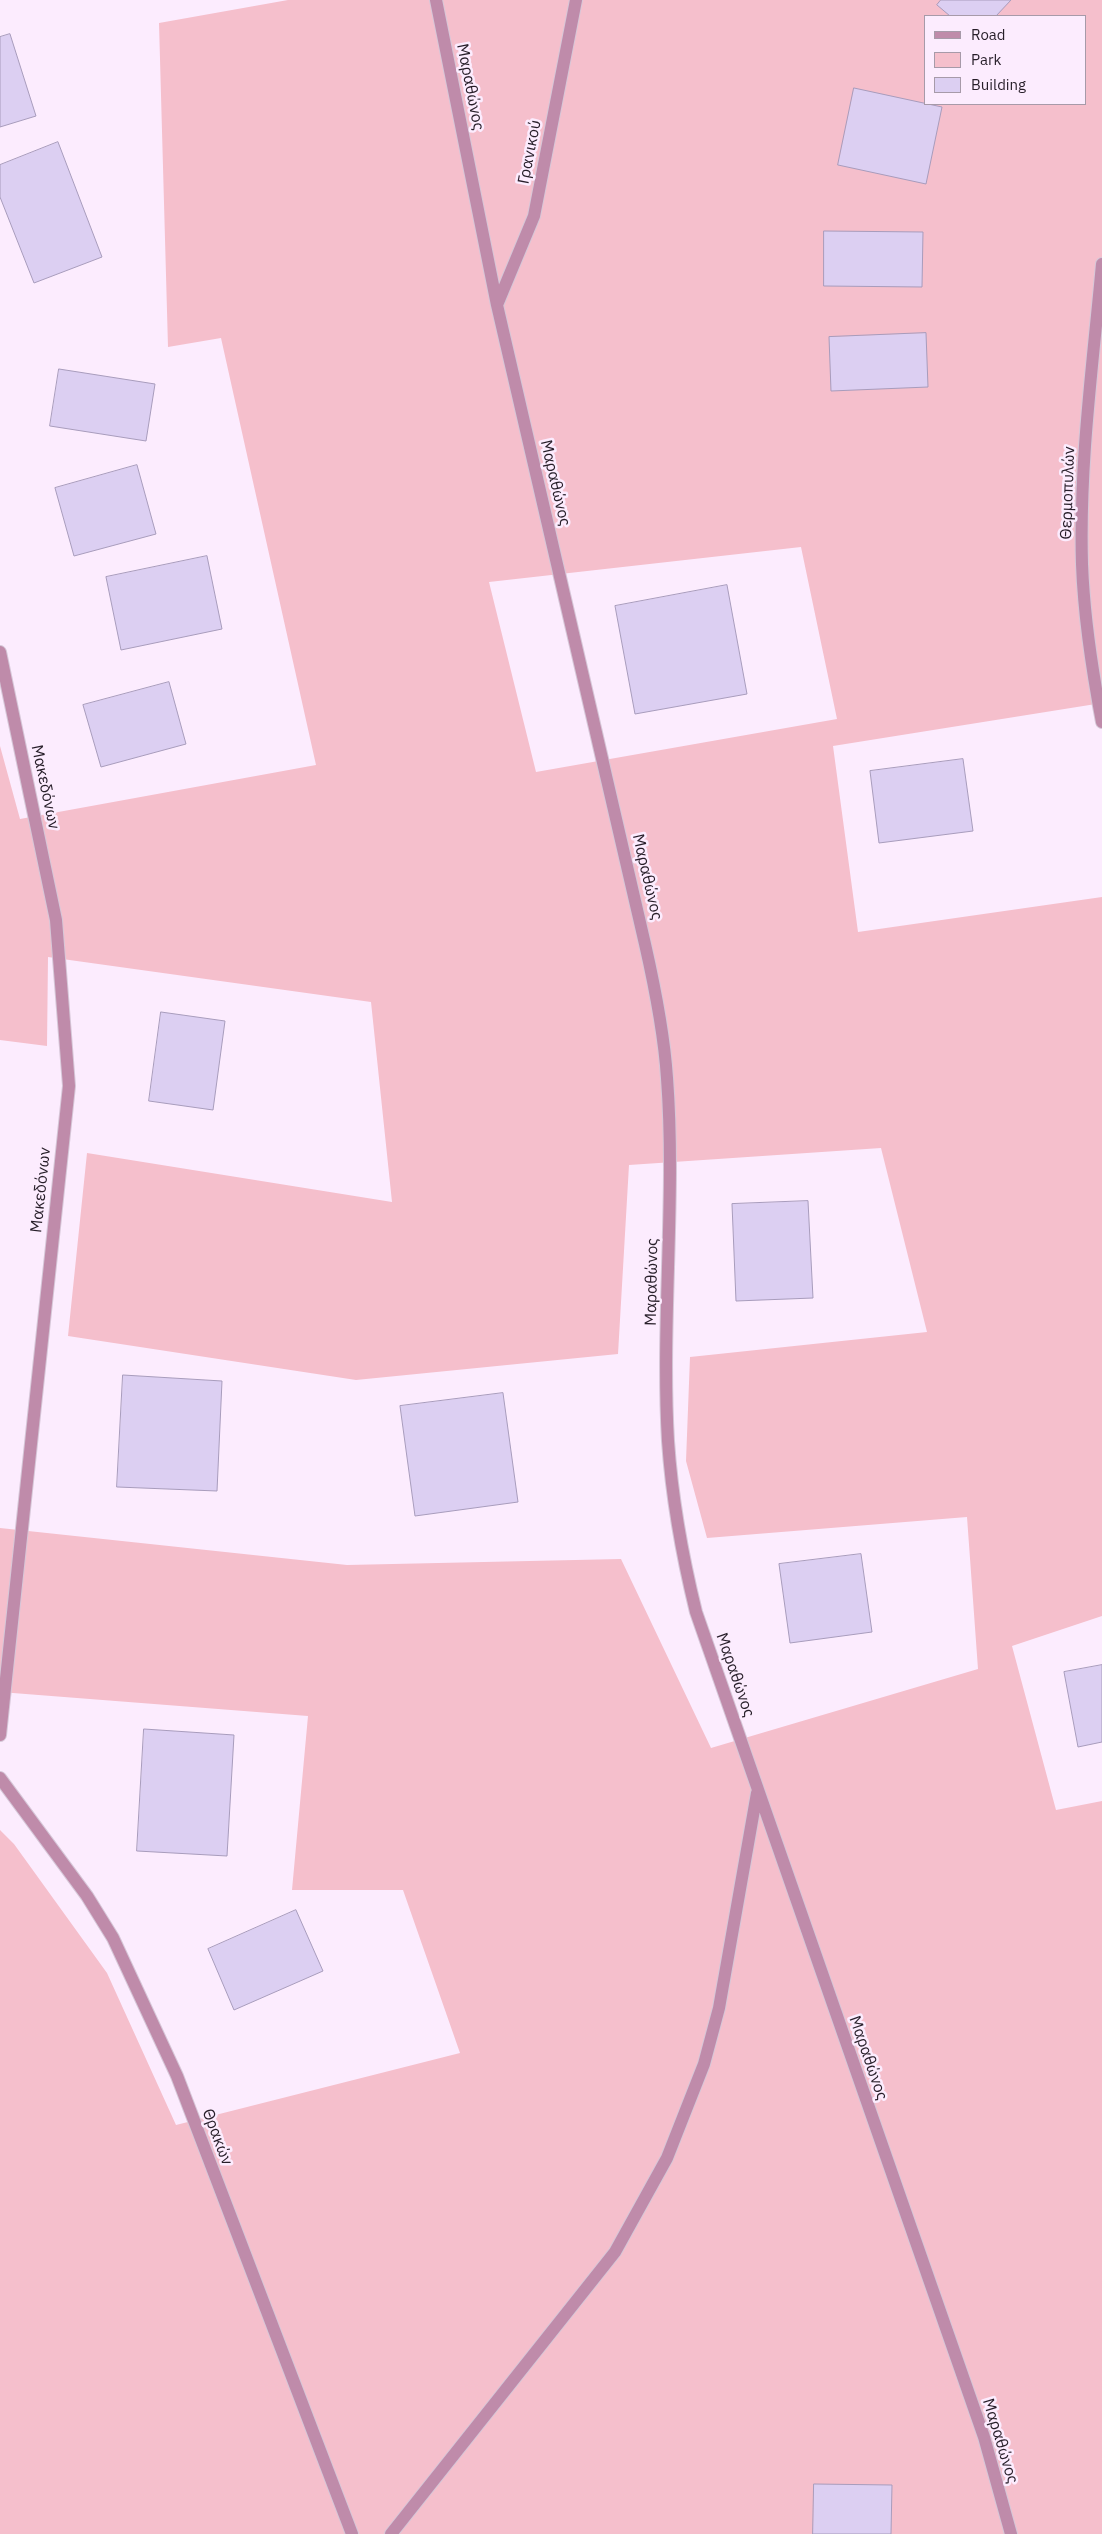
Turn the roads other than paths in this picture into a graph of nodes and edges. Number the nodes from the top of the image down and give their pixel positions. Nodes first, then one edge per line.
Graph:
1 (436, 0) edge
2 (576, 0) edge
3 (1102, 264) edge
4 (497, 305) junction
5 (0, 652) edge
6 (1102, 722) edge
7 (0, 1735) edge
8 (0, 1778) edge
9 (757, 1791) junction
10 (352, 2534) edge
11 (390, 2534) edge
12 (1012, 2534) edge

1 - 4 street, Μαραθώνος
2 - 4 street, Γρανικού
3 - 6 street, Θερμοπυλών
4 - 9 street, Μαραθώνος
5 - 7 street, Μακεδόνων
8 - 10 street, Θρακών
9 - 11 street
9 - 12 street, Μαραθώνος

